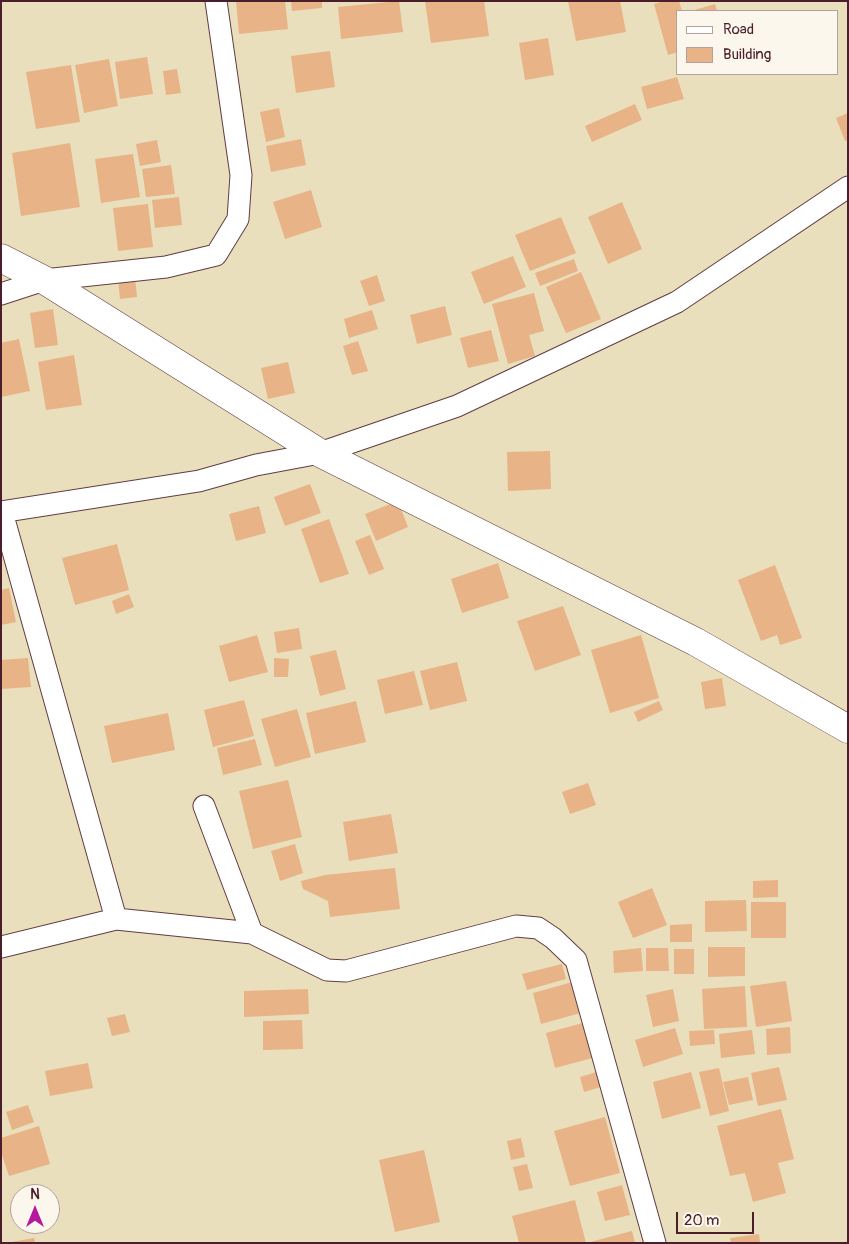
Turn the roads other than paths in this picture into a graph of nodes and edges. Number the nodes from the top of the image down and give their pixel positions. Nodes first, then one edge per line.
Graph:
1 (216, 1) edge
2 (848, 186) edge
3 (1, 258) edge
4 (44, 280) junction
5 (1, 294) edge
6 (320, 453) junction
7 (2, 512) edge
8 (848, 729) edge
9 (204, 806) dead end
10 (116, 919) junction
11 (252, 933) junction
12 (1, 947) edge
13 (655, 1243) edge

1 - 4 street
2 - 6 street
3 - 4 street
4 - 5 street
4 - 6 street
6 - 7 street
6 - 8 street
7 - 10 street
9 - 11 street
10 - 11 street
10 - 12 street
11 - 13 street

